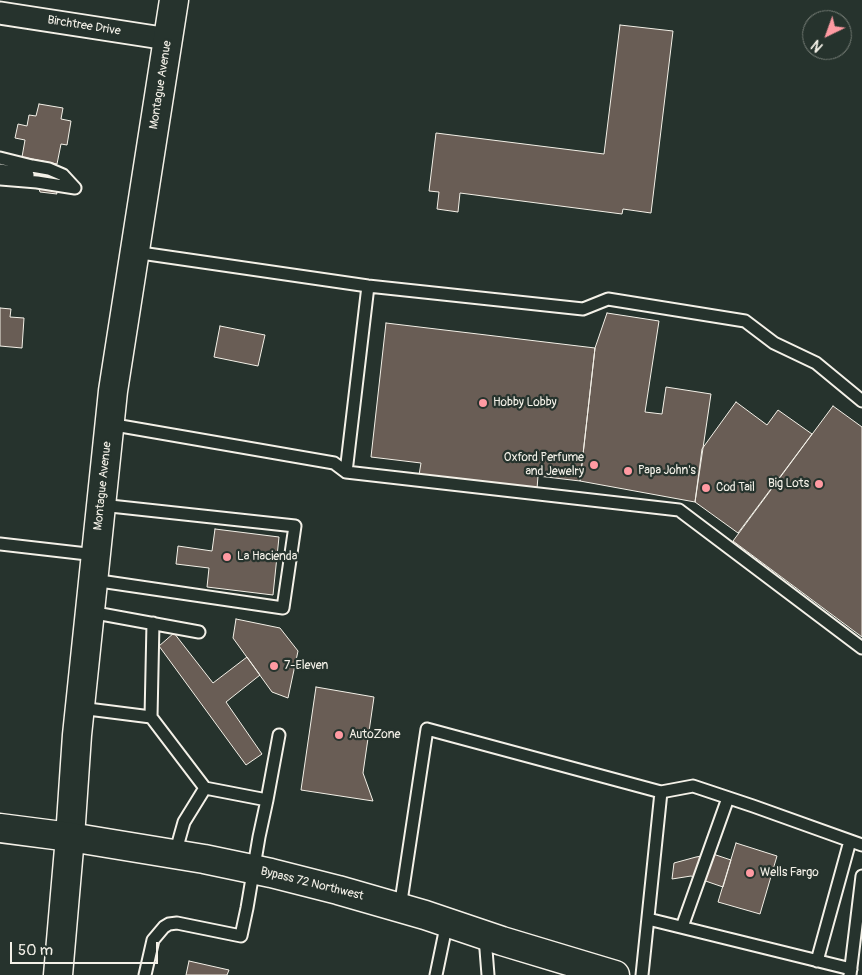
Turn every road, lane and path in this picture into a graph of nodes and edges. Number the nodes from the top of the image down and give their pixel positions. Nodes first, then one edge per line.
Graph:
1 (174, 0) edge
2 (0, 13) edge
3 (168, 39) junction
4 (0, 158) edge
5 (0, 170) edge
6 (36, 176) dead end
7 (0, 179) edge
8 (52, 179) dead end
9 (0, 185) edge
10 (75, 188) junction
11 (134, 252) junction
12 (368, 286) junction
13 (862, 401) edge
14 (109, 424) junction
15 (346, 472) junction
16 (101, 506) junction
17 (0, 544) edge
18 (94, 568) junction
19 (90, 612) junction
20 (153, 623) junction
21 (199, 632) dead end
22 (862, 648) edge
23 (80, 708) junction
24 (151, 716) junction
25 (279, 735) dead end
26 (205, 788) junction
27 (661, 792) junction
28 (728, 798) junction
29 (267, 800) junction
30 (0, 828) edge
31 (70, 837) junction
32 (850, 841) junction
33 (862, 845) edge
34 (175, 854) junction
35 (254, 870) junction
36 (862, 876) edge
37 (400, 908) junction
38 (648, 919) junction
39 (447, 922) junction
40 (682, 927) junction
41 (485, 935) junction
42 (817, 961) junction
43 (851, 972) edge
44 (58, 975) edge
45 (145, 975) edge
46 (436, 975) edge
47 (488, 975) edge
48 (615, 975) edge
49 (642, 975) edge

1 - 3 main road, Montague Avenue
2 - 3 street, Birchtree Drive
3 - 11 main road, Montague Avenue
4 - 10 lane
5 - 6 lane
7 - 10 lane
8 - 10 lane
9 - 10 lane
11 - 12 lane
11 - 14 main road, Montague Avenue
12 - 13 lane
12 - 15 lane
14 - 15 lane
14 - 16 main road, Montague Avenue
15 - 22 lane
16 - 18 main road, Montague Avenue
16 - 18 lane
17 - 18 lane
18 - 19 main road, Montague Avenue
19 - 20 lane
19 - 23 main road, Montague Avenue
20 - 21 lane
20 - 24 lane
23 - 24 lane
23 - 31 main road, Montague Avenue
24 - 26 lane
25 - 29 lane
26 - 29 lane
26 - 34 lane
27 - 28 lane
27 - 37 lane
27 - 38 lane
28 - 32 lane
28 - 40 lane
29 - 35 lane
30 - 31 main road, Bypass 72 Northwest
31 - 34 main road, Bypass 72 Northwest
31 - 44 main road, Montague Avenue
32 - 33 lane
32 - 42 lane
34 - 35 main road, Bypass 72 Northwest
35 - 37 main road, Bypass 72 Northwest
35 - 45 lane
36 - 43 lane
37 - 39 main road, Bypass 72 Northwest
38 - 40 lane
38 - 49 lane
39 - 41 main road, Bypass 72 Northwest
39 - 46 lane
40 - 42 lane
41 - 47 lane
41 - 48 main road, Bypass 72 Northwest
42 - 43 lane

